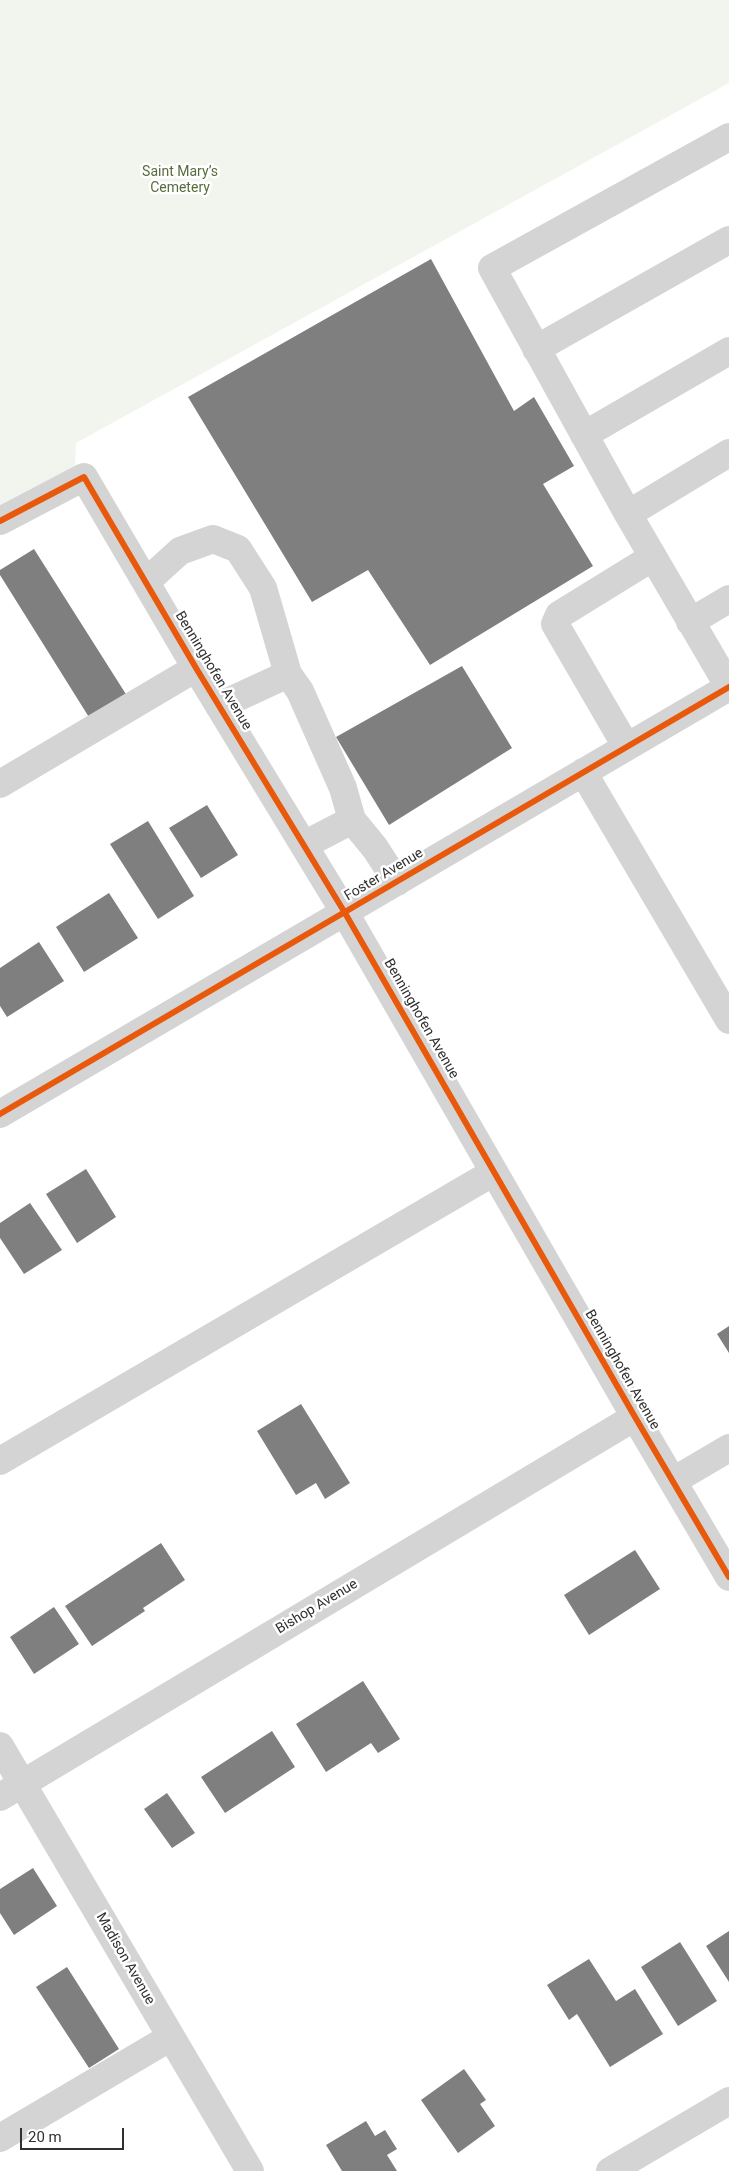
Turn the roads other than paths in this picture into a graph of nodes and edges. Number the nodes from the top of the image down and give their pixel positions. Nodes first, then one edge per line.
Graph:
1 (729, 138) edge
2 (729, 240) edge
3 (536, 349) junction
4 (729, 351) edge
5 (584, 435) junction
6 (729, 453) edge
7 (628, 514) junction
8 (0, 521) edge
9 (653, 556) junction
10 (146, 582) junction
11 (729, 599) edge
12 (690, 622) junction
13 (196, 668) junction
14 (288, 674) junction
15 (729, 687) edge
16 (219, 706) junction
17 (626, 746) junction
18 (584, 772) junction
19 (0, 784) edge
20 (352, 820) junction
21 (304, 845) junction
22 (397, 882) junction
23 (346, 913) junction
24 (729, 1020) edge
25 (0, 1114) edge
26 (494, 1172) junction
27 (635, 1417) junction
28 (729, 1448) edge
29 (0, 1461) edge
30 (673, 1481) junction
31 (729, 1577) edge
32 (0, 1746) edge
33 (11, 1790) edge
34 (171, 2037) junction
35 (729, 2101) edge
36 (0, 2138) edge
37 (250, 2171) edge
38 (610, 2171) edge

1 - 3 street
2 - 3 street
3 - 5 street
4 - 5 street
5 - 7 street
6 - 7 street
7 - 9 street
8 - 10 street, Benninghofen Avenue
9 - 12 street
9 - 17 street
10 - 13 street, Benninghofen Avenue
10 - 14 street
11 - 12 street
12 - 15 street
13 - 16 street, Benninghofen Avenue
13 - 19 street
14 - 16 street
14 - 20 street
15 - 17 street, Foster Avenue
16 - 21 street, Benninghofen Avenue
17 - 18 street, Foster Avenue
18 - 22 street, Foster Avenue
18 - 24 street
20 - 21 street
20 - 22 street
21 - 23 street, Benninghofen Avenue
22 - 23 street, Foster Avenue
23 - 25 street, Foster Avenue
23 - 26 street, Benninghofen Avenue
26 - 27 street, Benninghofen Avenue
26 - 29 street
27 - 30 street, Benninghofen Avenue
27 - 33 street, Bishop Avenue
28 - 30 street
30 - 31 street, Benninghofen Avenue
32 - 33 street, Madison Avenue
33 - 34 street, Madison Avenue
34 - 36 street
34 - 37 street, Madison Avenue
35 - 38 street

